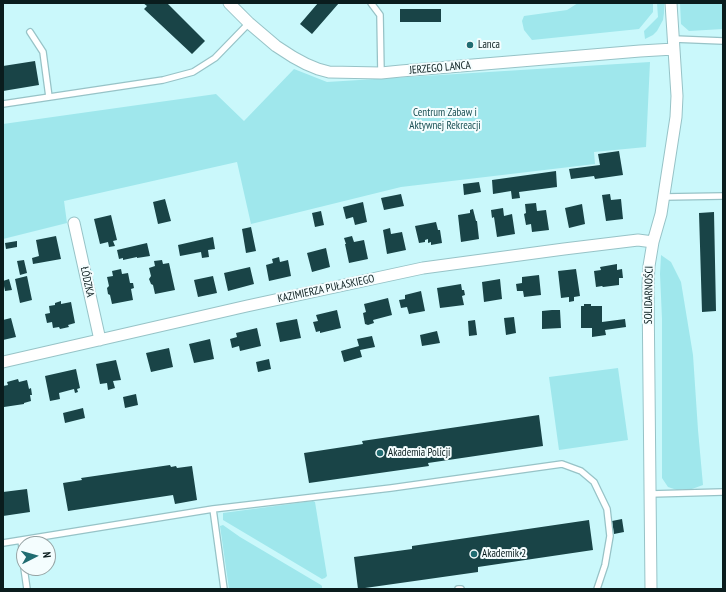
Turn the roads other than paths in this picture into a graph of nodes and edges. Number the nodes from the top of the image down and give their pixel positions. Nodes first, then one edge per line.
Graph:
1 (229, 3) edge
2 (371, 3) edge
3 (671, 3) edge
4 (250, 23) junction
5 (30, 32) dead end
6 (723, 40) edge
7 (674, 44) junction
8 (381, 73) junction
9 (50, 97) junction
10 (3, 104) edge
11 (723, 196) edge
12 (664, 197) junction
13 (74, 223) dead end
14 (653, 242) junction
15 (100, 340) junction
16 (3, 362) edge
17 (723, 492) edge
18 (650, 494) junction
19 (214, 509) junction
20 (46, 536) edge
21 (16, 541) edge
22 (3, 543) edge
23 (25, 576) edge
24 (27, 589) edge
25 (224, 589) edge
26 (597, 589) edge
27 (650, 589) edge

1 - 4 street, JERZEGO LANCA
2 - 8 lane
3 - 7 street, SOLIDARNOŚCI
4 - 8 street, JERZEGO LANCA
4 - 9 lane
5 - 9 lane
6 - 7 lane
7 - 8 street, JERZEGO LANCA
7 - 12 street, SOLIDARNOŚCI
9 - 10 lane
11 - 12 lane
12 - 14 street, SOLIDARNOŚCI
13 - 15 street, ŁÓDZKA
14 - 15 street, KAZIMIERZA PUŁASKIEGO
14 - 18 street, SOLIDARNOŚCI
15 - 16 street, KAZIMIERZA PUŁASKIEGO
17 - 18 lane
18 - 27 street, SOLIDARNOŚCI
19 - 20 lane
19 - 25 lane
19 - 26 lane
21 - 22 lane
23 - 24 lane

